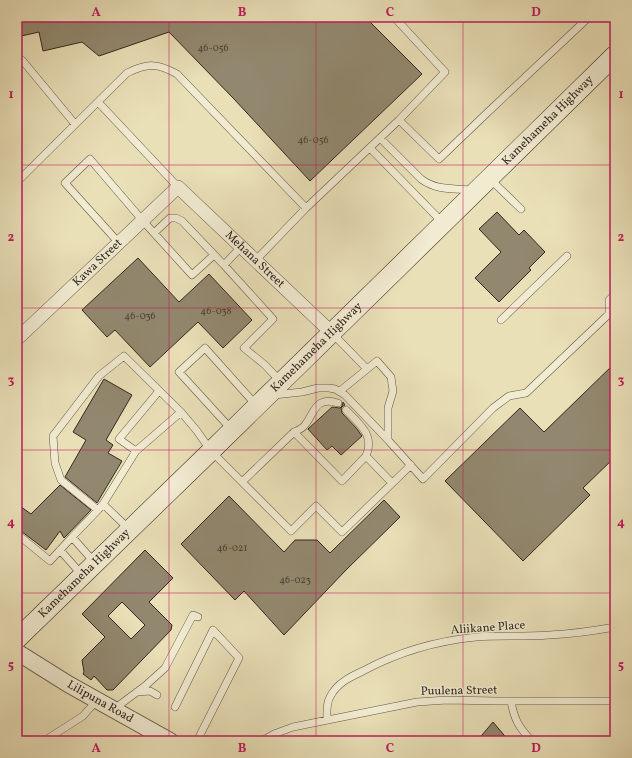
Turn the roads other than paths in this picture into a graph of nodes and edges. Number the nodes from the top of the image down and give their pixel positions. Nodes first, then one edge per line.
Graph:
1 (394, 17) edge
2 (590, 17) edge
3 (615, 56) edge
4 (17, 62) edge
5 (98, 102) junction
6 (399, 120) junction
7 (75, 124) junction
8 (380, 138) junction
9 (370, 148) junction
10 (17, 182) edge
11 (483, 184) junction
12 (178, 187) junction
13 (306, 208) junction
14 (521, 209) dead end
15 (143, 221) junction
16 (443, 223) junction
17 (154, 233) junction
18 (119, 243) junction
19 (241, 247) junction
20 (214, 255) junction
21 (567, 256) dead end
22 (255, 261) junction
23 (224, 265) junction
24 (615, 294) edge
25 (501, 320) dead end
26 (332, 333) junction
27 (17, 339) edge
28 (367, 369) junction
29 (282, 382) junction
30 (159, 391) junction
31 (340, 391) junction
32 (262, 401) junction
33 (338, 403) dead end
34 (346, 410) dead end
35 (181, 412) junction
36 (232, 430) junction
37 (294, 432) junction
38 (388, 440) junction
39 (136, 451) junction
40 (212, 451) junction
41 (366, 456) junction
42 (411, 464) junction
43 (242, 482) junction
44 (392, 483) junction
45 (103, 504) junction
46 (98, 510) junction
47 (130, 530) junction
48 (17, 534) edge
49 (72, 537) junction
50 (60, 550) junction
51 (89, 570) junction
52 (198, 617) dead end
53 (615, 628) edge
54 (17, 639) edge
55 (17, 652) edge
56 (137, 692) junction
57 (157, 695) dead end
58 (96, 701) junction
59 (511, 701) junction
60 (615, 701) edge
61 (175, 707) dead end
62 (114, 709) junction
63 (327, 720) junction
64 (44, 741) edge
65 (170, 741) edge
66 (197, 741) edge
67 (262, 741) edge
68 (532, 741) edge

1 - 6 lane
2 - 6 lane
3 - 11 main road, Kamehameha Highway
4 - 7 lane
5 - 7 lane
5 - 12 lane
5 - 13 lane
6 - 8 lane
7 - 10 lane
8 - 9 lane
8 - 11 lane
9 - 13 lane
9 - 16 lane
11 - 14 lane
11 - 16 main road, Kamehameha Highway
12 - 15 street, Kawa Street
12 - 19 street, Mehana Street
13 - 22 lane
15 - 17 lane
15 - 18 street, Kawa Street
15 - 18 lane
16 - 26 main road, Kamehameha Highway
17 - 20 lane
17 - 20 lane
18 - 27 street, Kawa Street
19 - 22 street, Mehana Street
19 - 23 lane
20 - 23 lane
21 - 25 lane
22 - 26 street, Mehana Street
23 - 29 lane
24 - 42 lane
26 - 28 lane
26 - 29 main road, Kamehameha Highway
28 - 31 lane
28 - 38 lane
29 - 32 main road, Kamehameha Highway
30 - 35 lane
30 - 39 lane
30 - 46 lane
31 - 32 lane
31 - 38 lane
32 - 36 main road, Kamehameha Highway
32 - 36 lane
33 - 37 lane
34 - 41 lane
35 - 39 lane
35 - 40 lane
36 - 40 main road, Kamehameha Highway
37 - 41 lane
37 - 43 lane
38 - 42 lane
39 - 45 lane
40 - 43 lane
40 - 47 main road, Kamehameha Highway
41 - 44 lane
42 - 44 lane
43 - 44 lane
45 - 46 lane
45 - 47 lane
46 - 49 lane
47 - 51 main road, Kamehameha Highway
48 - 50 lane
49 - 50 lane
49 - 51 lane
50 - 51 lane
51 - 54 main road, Kamehameha Highway
52 - 56 lane
53 - 63 lane, Aliikane Place
55 - 58 street, Lilipuna Road
56 - 57 lane
56 - 62 lane
58 - 62 street, Lilipuna Road
58 - 64 lane
59 - 60 lane, Puulena Street
59 - 63 lane, Puulena Street
59 - 68 lane
61 - 66 lane
62 - 65 street, Lilipuna Road
63 - 67 lane, Puulena Street

